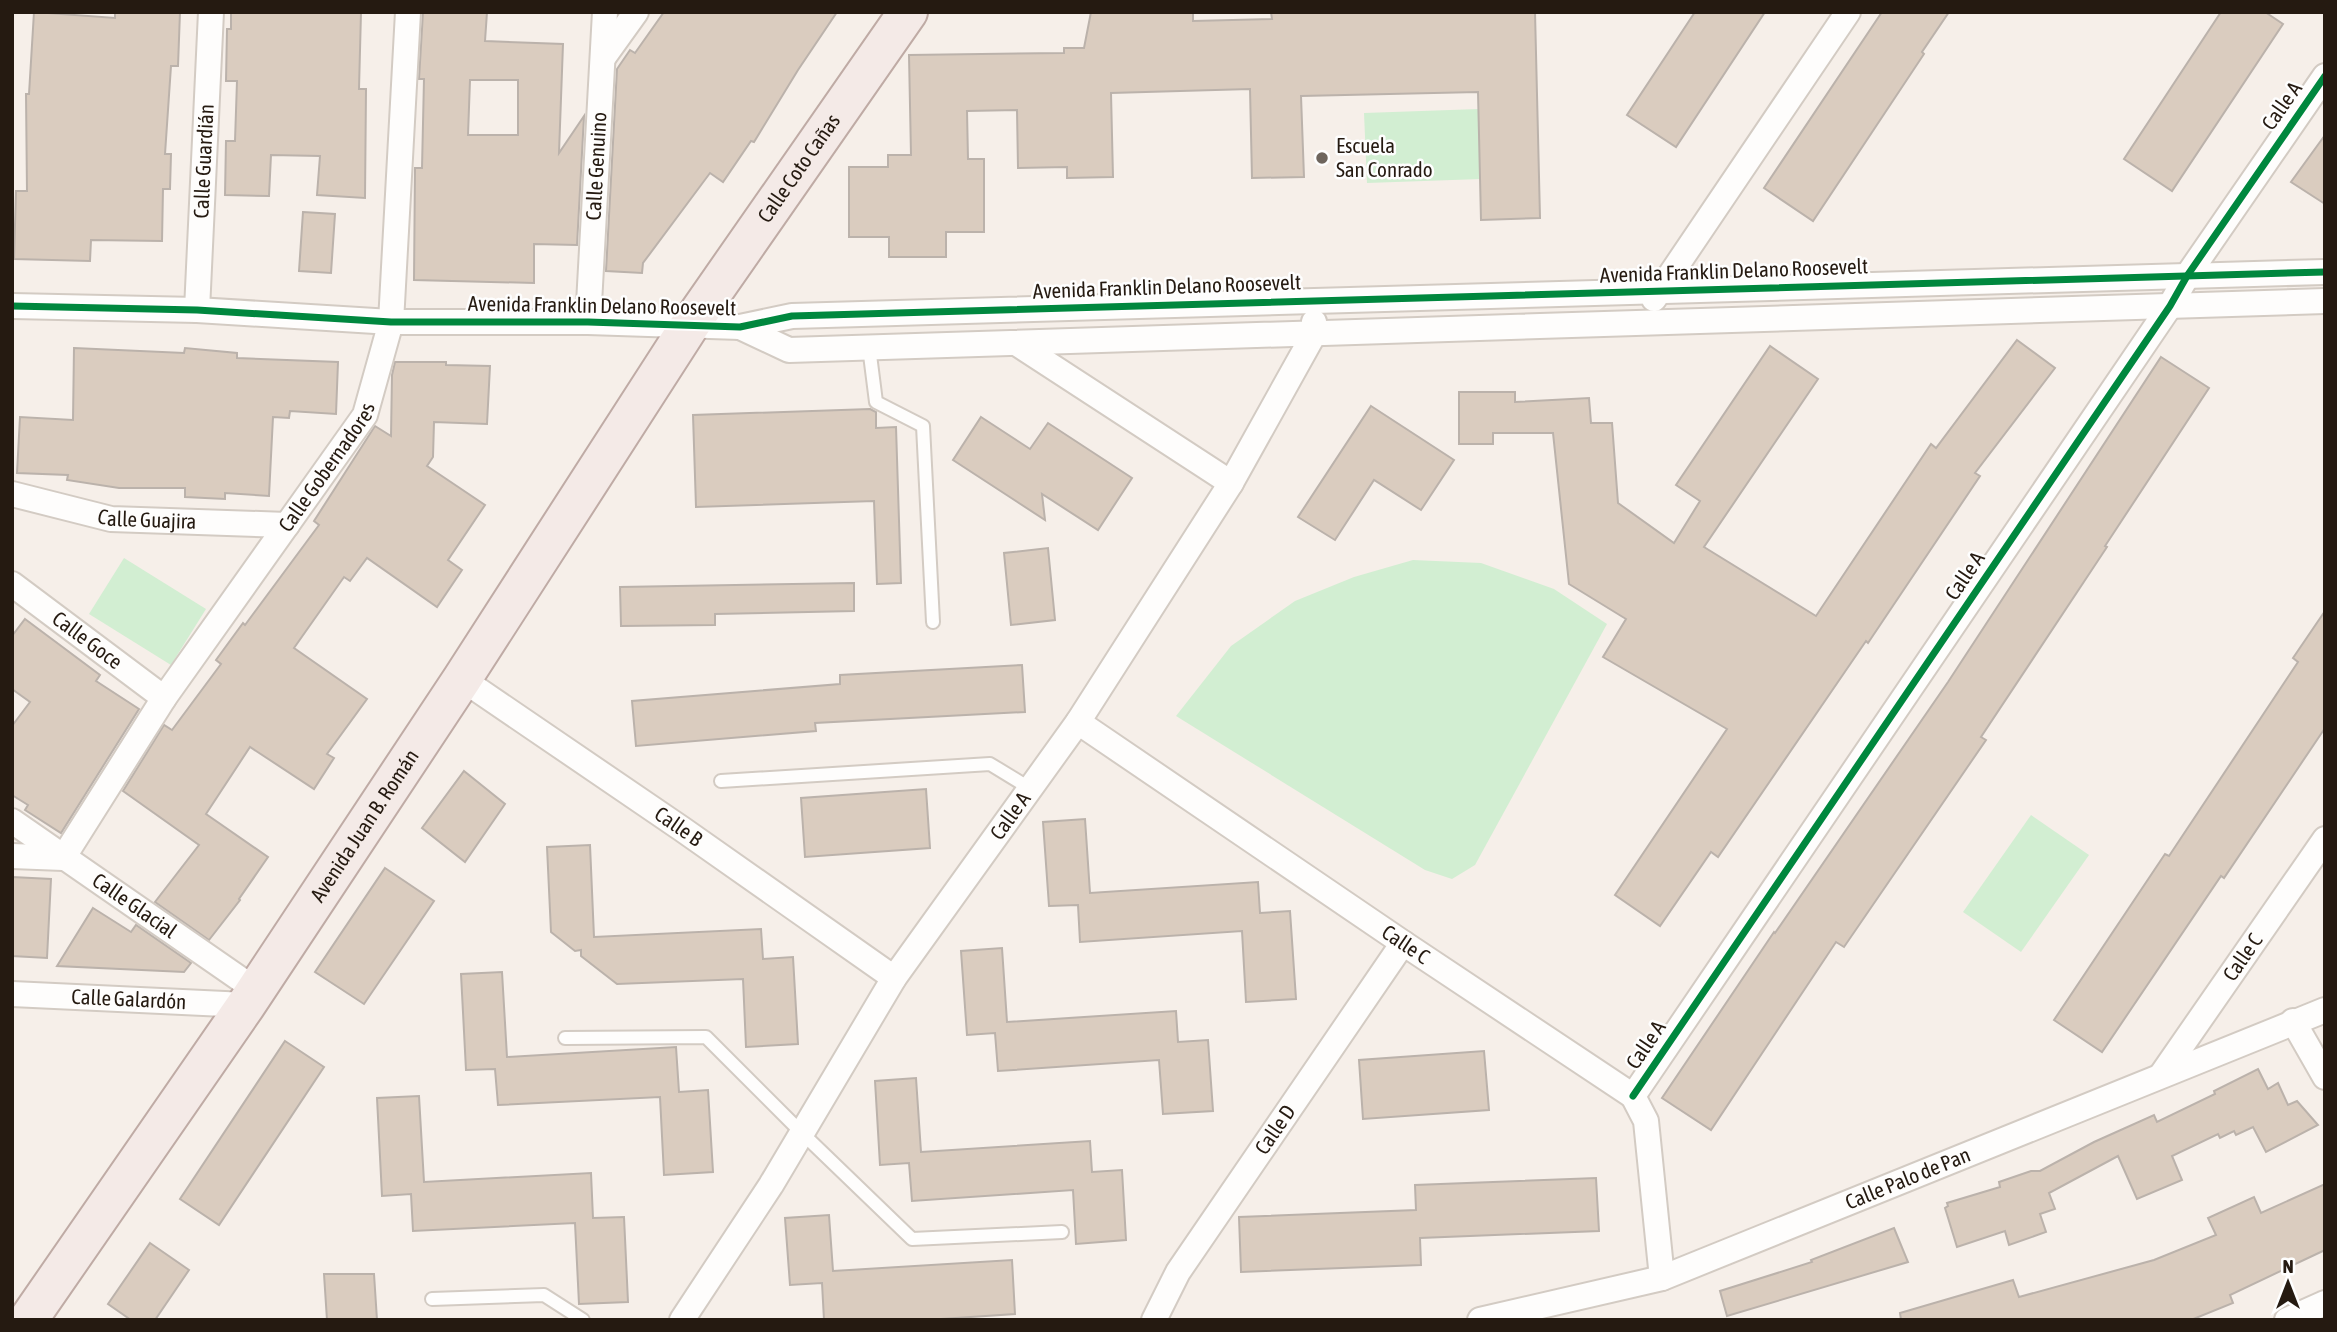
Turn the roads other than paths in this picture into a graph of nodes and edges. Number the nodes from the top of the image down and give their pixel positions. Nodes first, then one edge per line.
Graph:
1 (211, 12) edge
2 (408, 12) edge
3 (605, 12) edge
4 (636, 12) edge
5 (908, 12) edge
6 (1848, 12) edge
7 (603, 58) junction
8 (2325, 76) edge
9 (2325, 272) edge
10 (2187, 276) junction
11 (1659, 290) junction
12 (1314, 300) junction
13 (2325, 301) edge
14 (12, 306) edge
15 (2170, 306) junction
16 (197, 310) junction
17 (588, 321) junction
18 (391, 322) junction
19 (1640, 323) junction
20 (690, 325) junction
21 (740, 327) junction
22 (1314, 334) junction
23 (1016, 343) junction
24 (869, 347) junction
25 (1231, 483) junction
26 (12, 494) edge
27 (287, 525) junction
28 (12, 584) edge
29 (933, 622) dead end
30 (462, 679) junction
31 (164, 698) junction
32 (1079, 722) junction
33 (721, 781) dead end
34 (1031, 789) junction
35 (12, 821) edge
36 (2325, 839) edge
37 (12, 856) edge
38 (63, 858) junction
39 (1403, 943) junction
40 (894, 978) junction
41 (12, 993) edge
42 (251, 998) junction
43 (2325, 1010) edge
44 (2293, 1021) junction
45 (565, 1038) dead end
46 (2162, 1074) junction
47 (2325, 1077) edge
48 (1633, 1096) junction
49 (802, 1133) junction
50 (1062, 1232) dead end
51 (1662, 1278) junction
52 (432, 1299) dead end
53 (2325, 1303) edge
54 (36, 1317) edge
55 (583, 1320) edge
56 (682, 1320) edge
57 (1154, 1320) edge
58 (1480, 1320) edge
59 (2287, 1320) edge

1 - 16 street, Calle Guardián
2 - 18 street, Calle Gobernadores
3 - 7 street, Calle Genuino
4 - 7 street
5 - 20 main road, Calle Coto Cañas
6 - 11 street
7 - 17 street, Calle Genuino
8 - 10 street, Calle A
9 - 10 street, Avenida Franklin Delano Roosevelt
10 - 11 street, Avenida Franklin Delano Roosevelt
10 - 15 street, Calle A
11 - 12 street, Avenida Franklin Delano Roosevelt
11 - 19 street
12 - 21 street, Avenida Franklin Delano Roosevelt
12 - 22 street, Calle A
13 - 15 street, Avenida Franklin Delano Roosevelt
14 - 16 street, Avenida Franklin Delano Roosevelt
15 - 19 street, Avenida Franklin Delano Roosevelt
15 - 48 street, Calle A
16 - 18 street, Avenida Franklin Delano Roosevelt
17 - 18 street, Avenida Franklin Delano Roosevelt
17 - 20 street, Avenida Franklin Delano Roosevelt
18 - 27 street, Calle Gobernadores
19 - 22 street, Avenida Franklin Delano Roosevelt
20 - 21 street, Avenida Franklin Delano Roosevelt
20 - 30 main road, Avenida Juan B. Román
21 - 24 street, Avenida Franklin Delano Roosevelt
22 - 23 street, Avenida Franklin Delano Roosevelt
22 - 25 street, Calle A
23 - 24 street, Avenida Franklin Delano Roosevelt
23 - 25 street
24 - 29 lane
25 - 32 street, Calle A
26 - 27 street, Calle Guajira
27 - 31 street, Calle Gobernadores
28 - 31 street, Calle Goce
30 - 40 street, Calle B
30 - 42 main road, Avenida Juan B. Román
31 - 38 street, Calle Gobernadores
32 - 34 street, Calle A
32 - 39 street, Calle C
33 - 34 lane
34 - 40 street, Calle A
35 - 38 street, Calle Glacial
36 - 46 street, Calle C
37 - 38 street
38 - 42 street, Calle Glacial
39 - 48 street, Calle C
39 - 57 street, Calle D
40 - 49 street, Calle A
41 - 42 street, Calle Galardón
42 - 54 main road, Avenida Juan B. Román
43 - 44 street, Calle Palo de Pan
44 - 46 street, Calle Palo de Pan
44 - 47 street
45 - 49 lane
46 - 51 street, Calle Palo de Pan
48 - 51 street, Calle A
49 - 50 lane
49 - 56 street, Calle A
51 - 58 street, Calle Palo de Pan
52 - 55 lane
53 - 59 street

